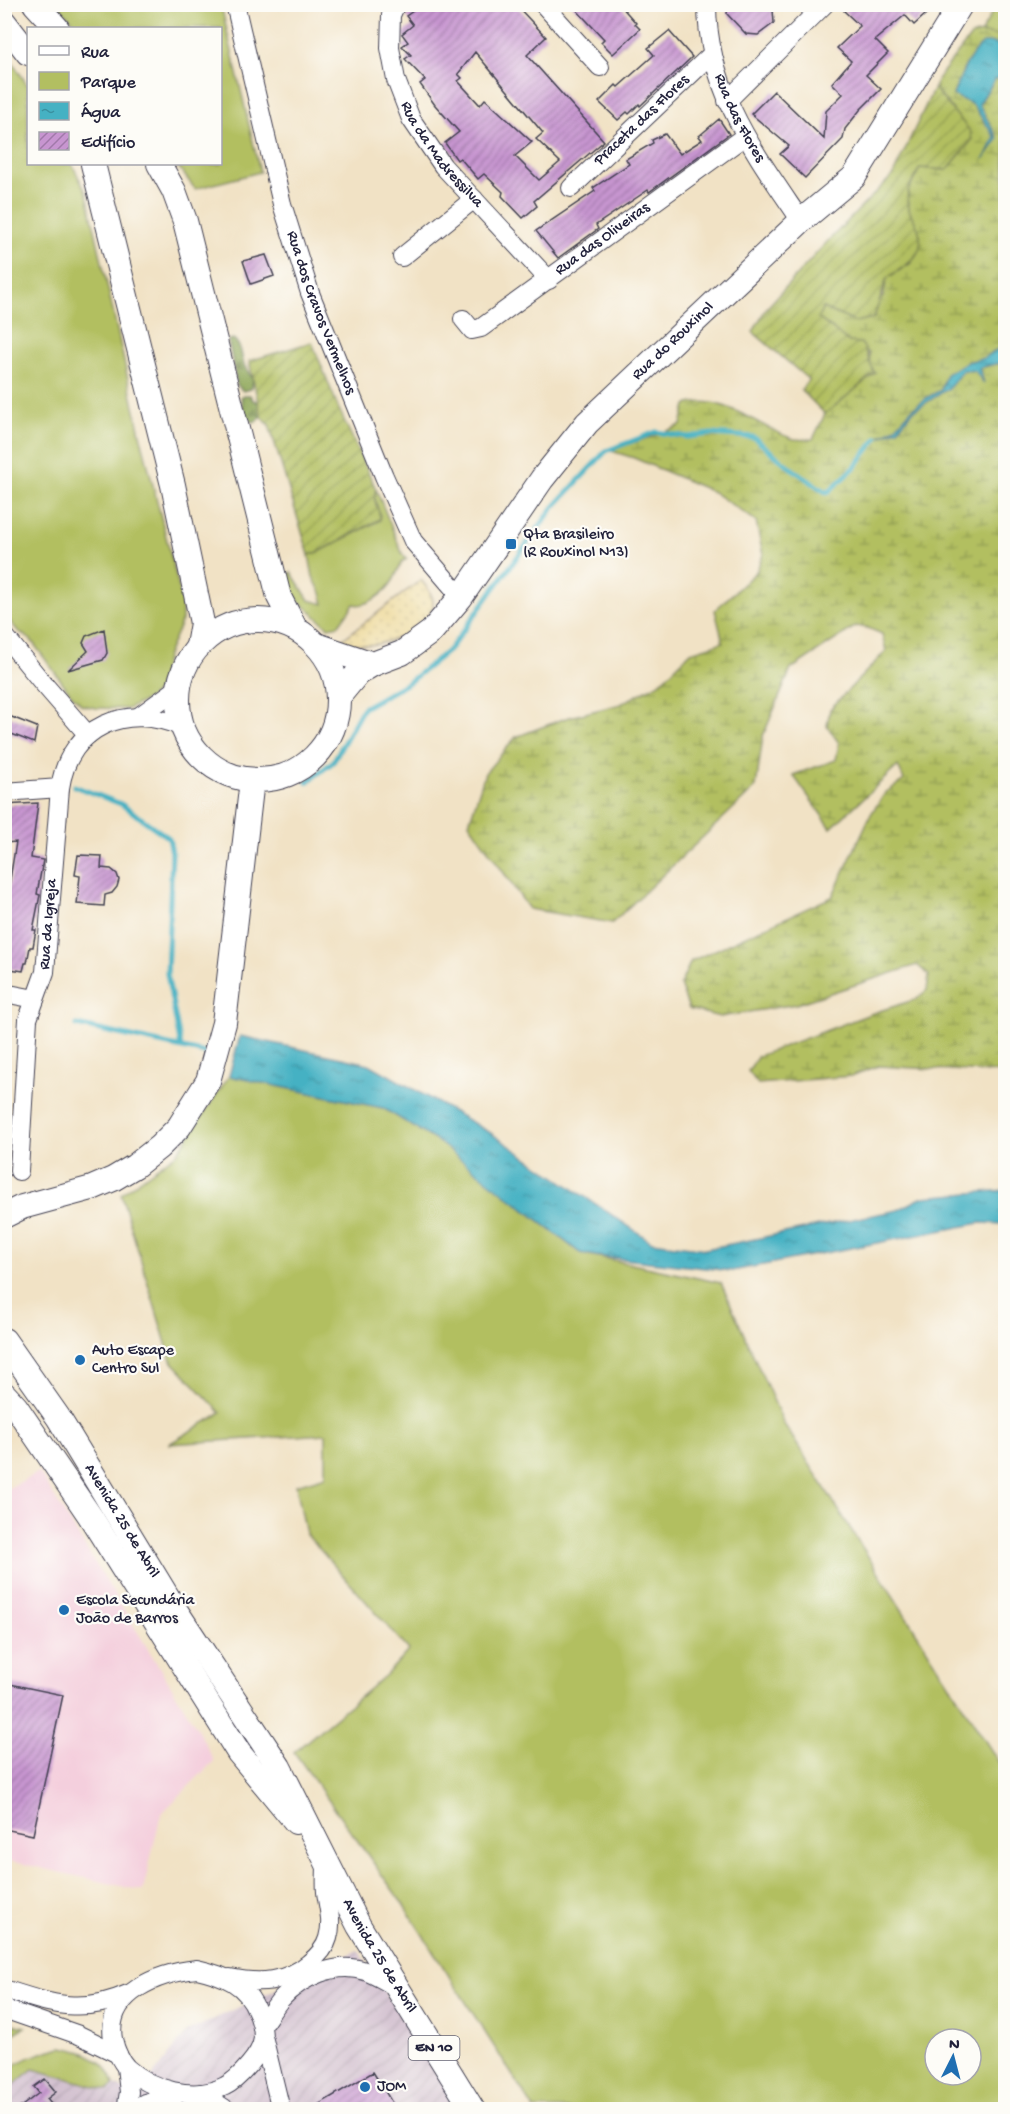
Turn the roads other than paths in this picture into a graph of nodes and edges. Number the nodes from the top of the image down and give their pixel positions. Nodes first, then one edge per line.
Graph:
1 (35, 4) edge
2 (235, 4) edge
3 (396, 4) edge
4 (543, 4) edge
5 (707, 4) edge
6 (825, 4) edge
7 (961, 4) edge
8 (4, 22) edge
9 (56, 27) edge
10 (27, 52) edge
11 (712, 54) junction
12 (600, 67) dead end
13 (727, 101) junction
14 (745, 136) junction
15 (94, 165) edge
16 (160, 165) edge
17 (571, 188) dead end
18 (474, 199) junction
19 (801, 221) junction
20 (402, 257) dead end
21 (549, 280) junction
22 (463, 319) dead end
23 (460, 597) junction
24 (295, 628) junction
25 (4, 635) edge
26 (317, 645) junction
27 (198, 646) junction
28 (373, 664) junction
29 (178, 688) junction
30 (339, 696) junction
31 (138, 717) junction
32 (182, 727) junction
33 (88, 735) junction
34 (252, 780) junction
35 (60, 788) junction
36 (4, 792) edge
37 (4, 993) edge
38 (35, 999) junction
39 (19, 1171) dead end
40 (10, 1210) edge
41 (4, 1340) edge
42 (4, 1394) edge
43 (326, 1859) junction
44 (223, 1976) junction
45 (395, 1986) junction
46 (4, 1989) edge
47 (128, 1994) junction
48 (4, 2009) edge
49 (263, 2033) junction
50 (122, 2060) junction
51 (194, 2093) junction
52 (126, 2109) edge
53 (132, 2109) edge
54 (227, 2109) edge
55 (281, 2109) edge
56 (473, 2109) edge

1 - 9 main road
2 - 23 street, Rua dos Cravos Vermelhos
3 - 18 street, Rua da Madressilva
4 - 12 street
5 - 11 street, Rua das Flores
6 - 13 street
7 - 19 main road, Rua do Rouxinol
8 - 10 main road
11 - 13 street, Rua das Flores
11 - 17 street, Praceta das Flores
13 - 14 street, Rua das Flores
14 - 19 street, Rua das Flores
14 - 21 street, Rua das Oliveiras
15 - 27 main road
16 - 24 main road
18 - 20 street
18 - 21 street, Rua da Madressilva
19 - 23 main road, Rua do Rouxinol
21 - 22 street, Rua das Oliveiras
23 - 28 main road, Rua do Rouxinol
24 - 26 main road
24 - 27 main road
25 - 33 street
26 - 28 main road
26 - 30 main road
27 - 29 main road
28 - 30 main road, Rua do Rouxinol
29 - 31 street, Rua da Igreja
29 - 32 main road
30 - 34 main road
31 - 32 street, Rua da Igreja
31 - 33 street, Rua da Igreja
32 - 34 main road
33 - 35 street, Rua da Igreja
34 - 40 main road
35 - 36 street
35 - 38 street, Rua da Igreja
37 - 38 street
38 - 39 street, Rua da Igreja
41 - 43 main road, Avenida 25 de Abril / EN 10
42 - 43 main road, Avenida 25 de Abril / EN 10
43 - 44 street
43 - 45 main road, Avenida 25 de Abril / EN 10
44 - 47 street
44 - 49 street
45 - 49 street
45 - 56 main road, Avenida 25 de Abril / EN 10
46 - 47 street
47 - 50 street
48 - 50 street
49 - 51 street
49 - 55 street
50 - 51 street
50 - 52 street
51 - 53 street
51 - 54 street

